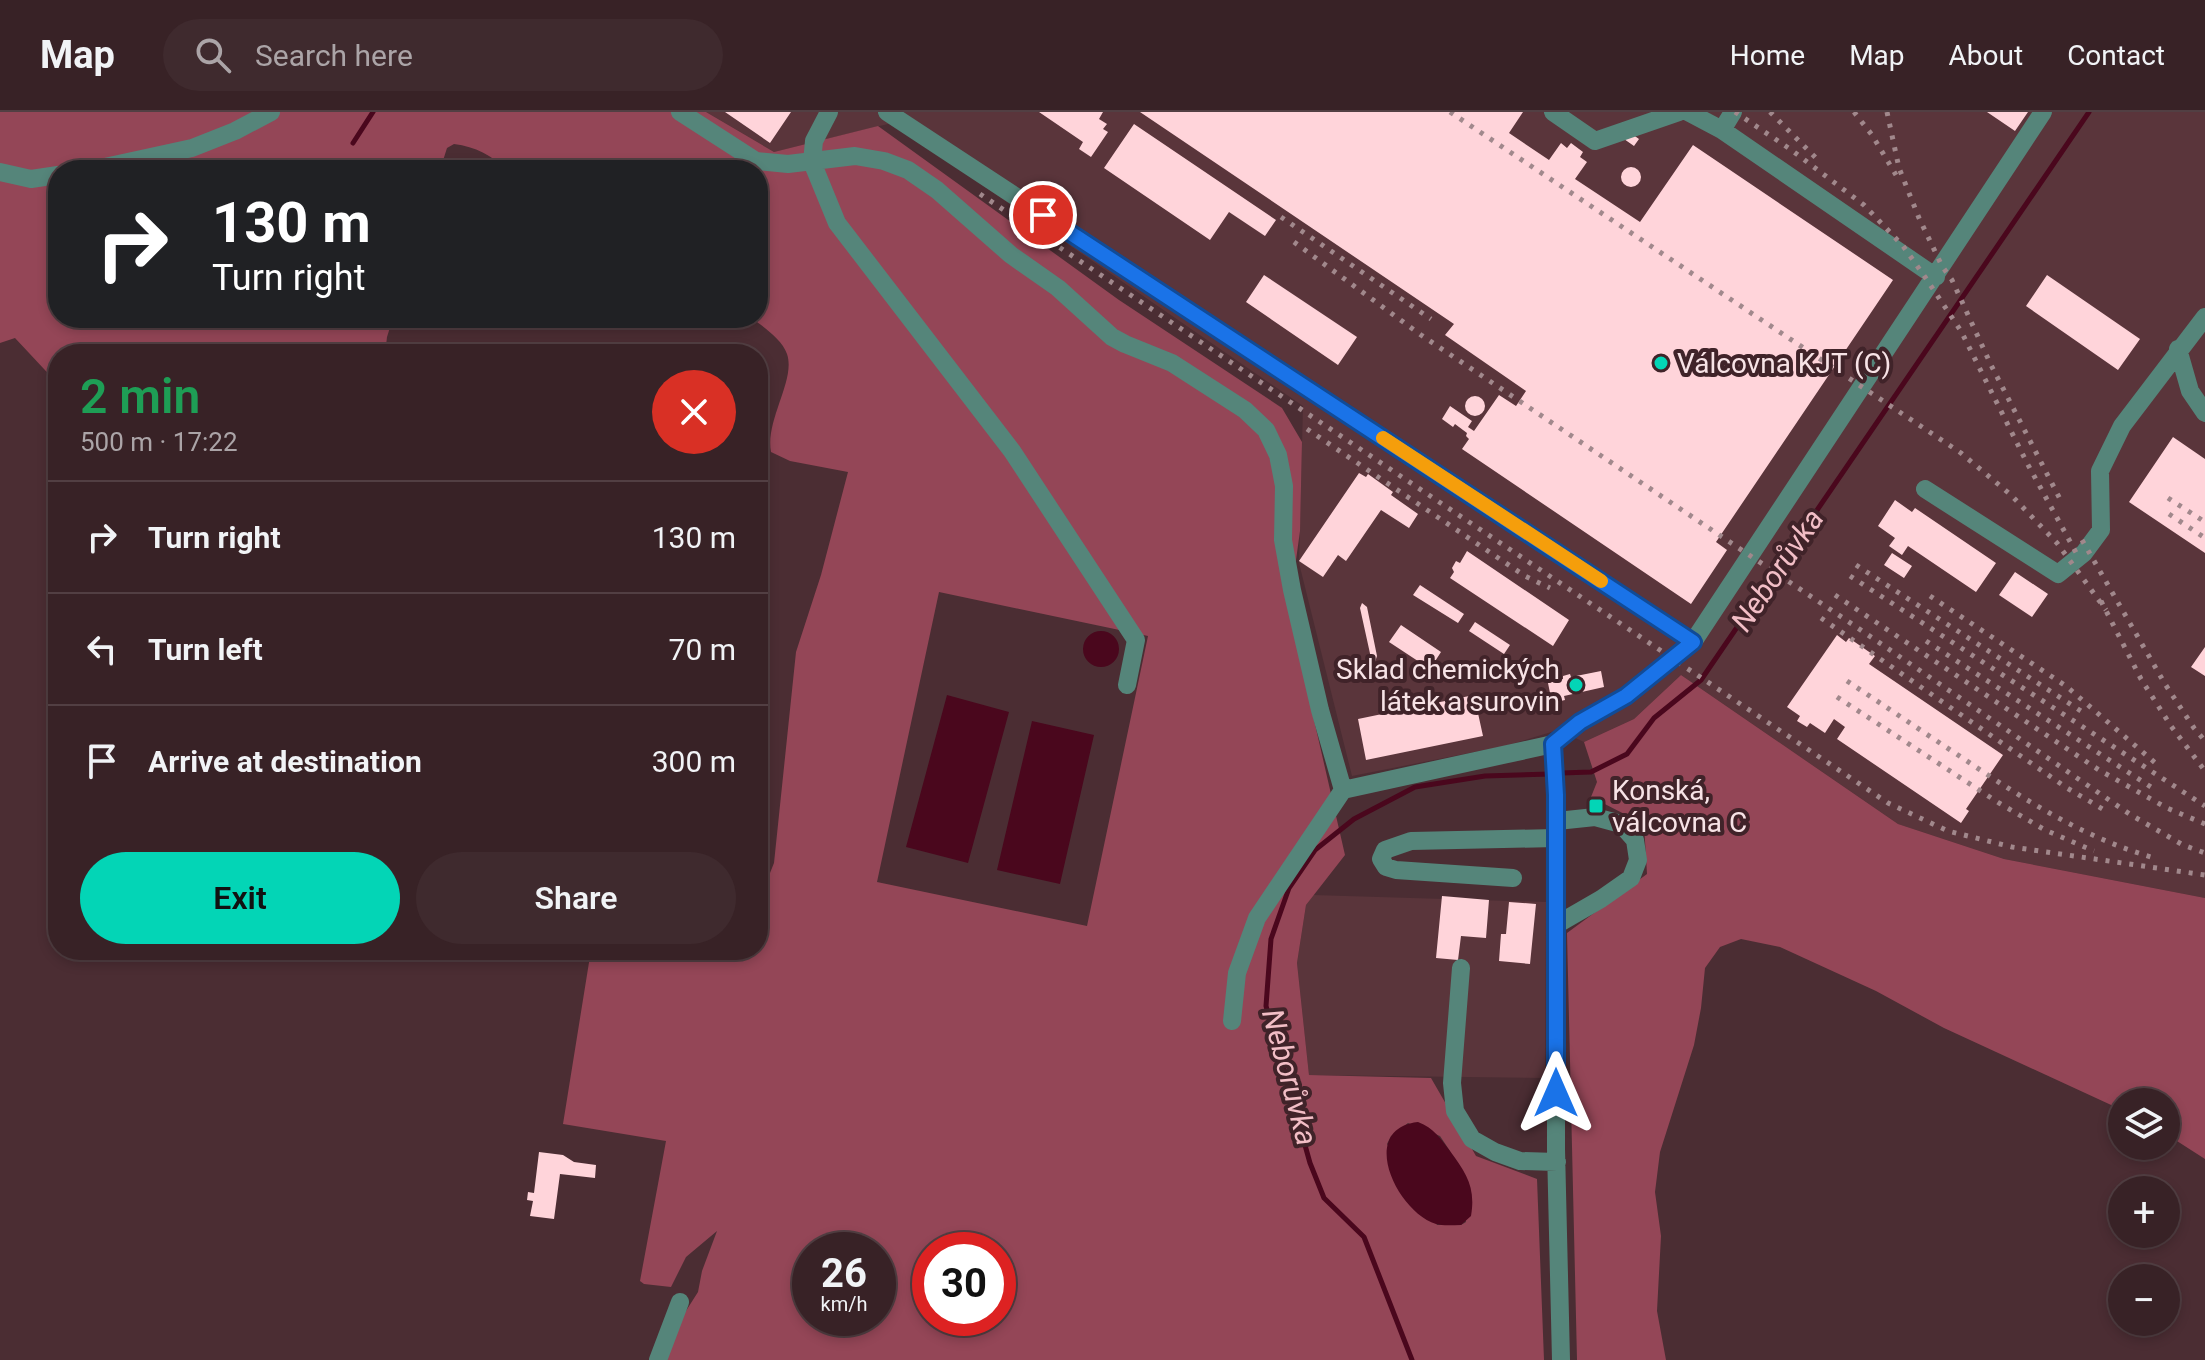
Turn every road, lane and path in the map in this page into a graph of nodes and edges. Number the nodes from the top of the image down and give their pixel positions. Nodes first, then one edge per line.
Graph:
1 (271, 112) edge
2 (680, 112) edge
3 (829, 112) edge
4 (887, 112) edge
5 (1553, 112) edge
6 (1679, 112) edge
7 (1688, 112) edge
8 (1733, 112) edge
9 (2043, 112) edge
10 (1722, 130) junction
11 (137, 160) edge
12 (754, 160) edge
13 (768, 162) edge
14 (812, 162) junction
15 (0, 172) edge
16 (48, 176) edge
17 (1936, 277) junction
18 (2205, 317) edge
19 (2178, 349) junction
20 (2205, 413) edge
21 (1925, 489) dead end
22 (1693, 642) junction
23 (1127, 685) dead end
24 (1554, 748) junction
25 (1343, 790) junction
26 (1556, 829) junction
27 (1513, 878) dead end
28 (1556, 925) junction
29 (1461, 968) dead end
30 (1232, 1021) dead end
31 (1557, 1162) junction
32 (680, 1302) dead end
33 (658, 1360) edge
34 (1561, 1360) edge

1 - 11 street
2 - 12 street
3 - 14 street
4 - 22 street
5 - 6 street
7 - 10 street
8 - 10 street
9 - 17 street
10 - 17 street
13 - 14 street
14 - 23 street
14 - 25 street
15 - 16 street
17 - 22 street
18 - 19 street
19 - 20 street
19 - 21 street
22 - 24 street
24 - 25 street
24 - 26 street
25 - 30 street
26 - 27 street
26 - 28 street
26 - 28 street
28 - 31 street
29 - 31 street
31 - 34 street
32 - 33 street

